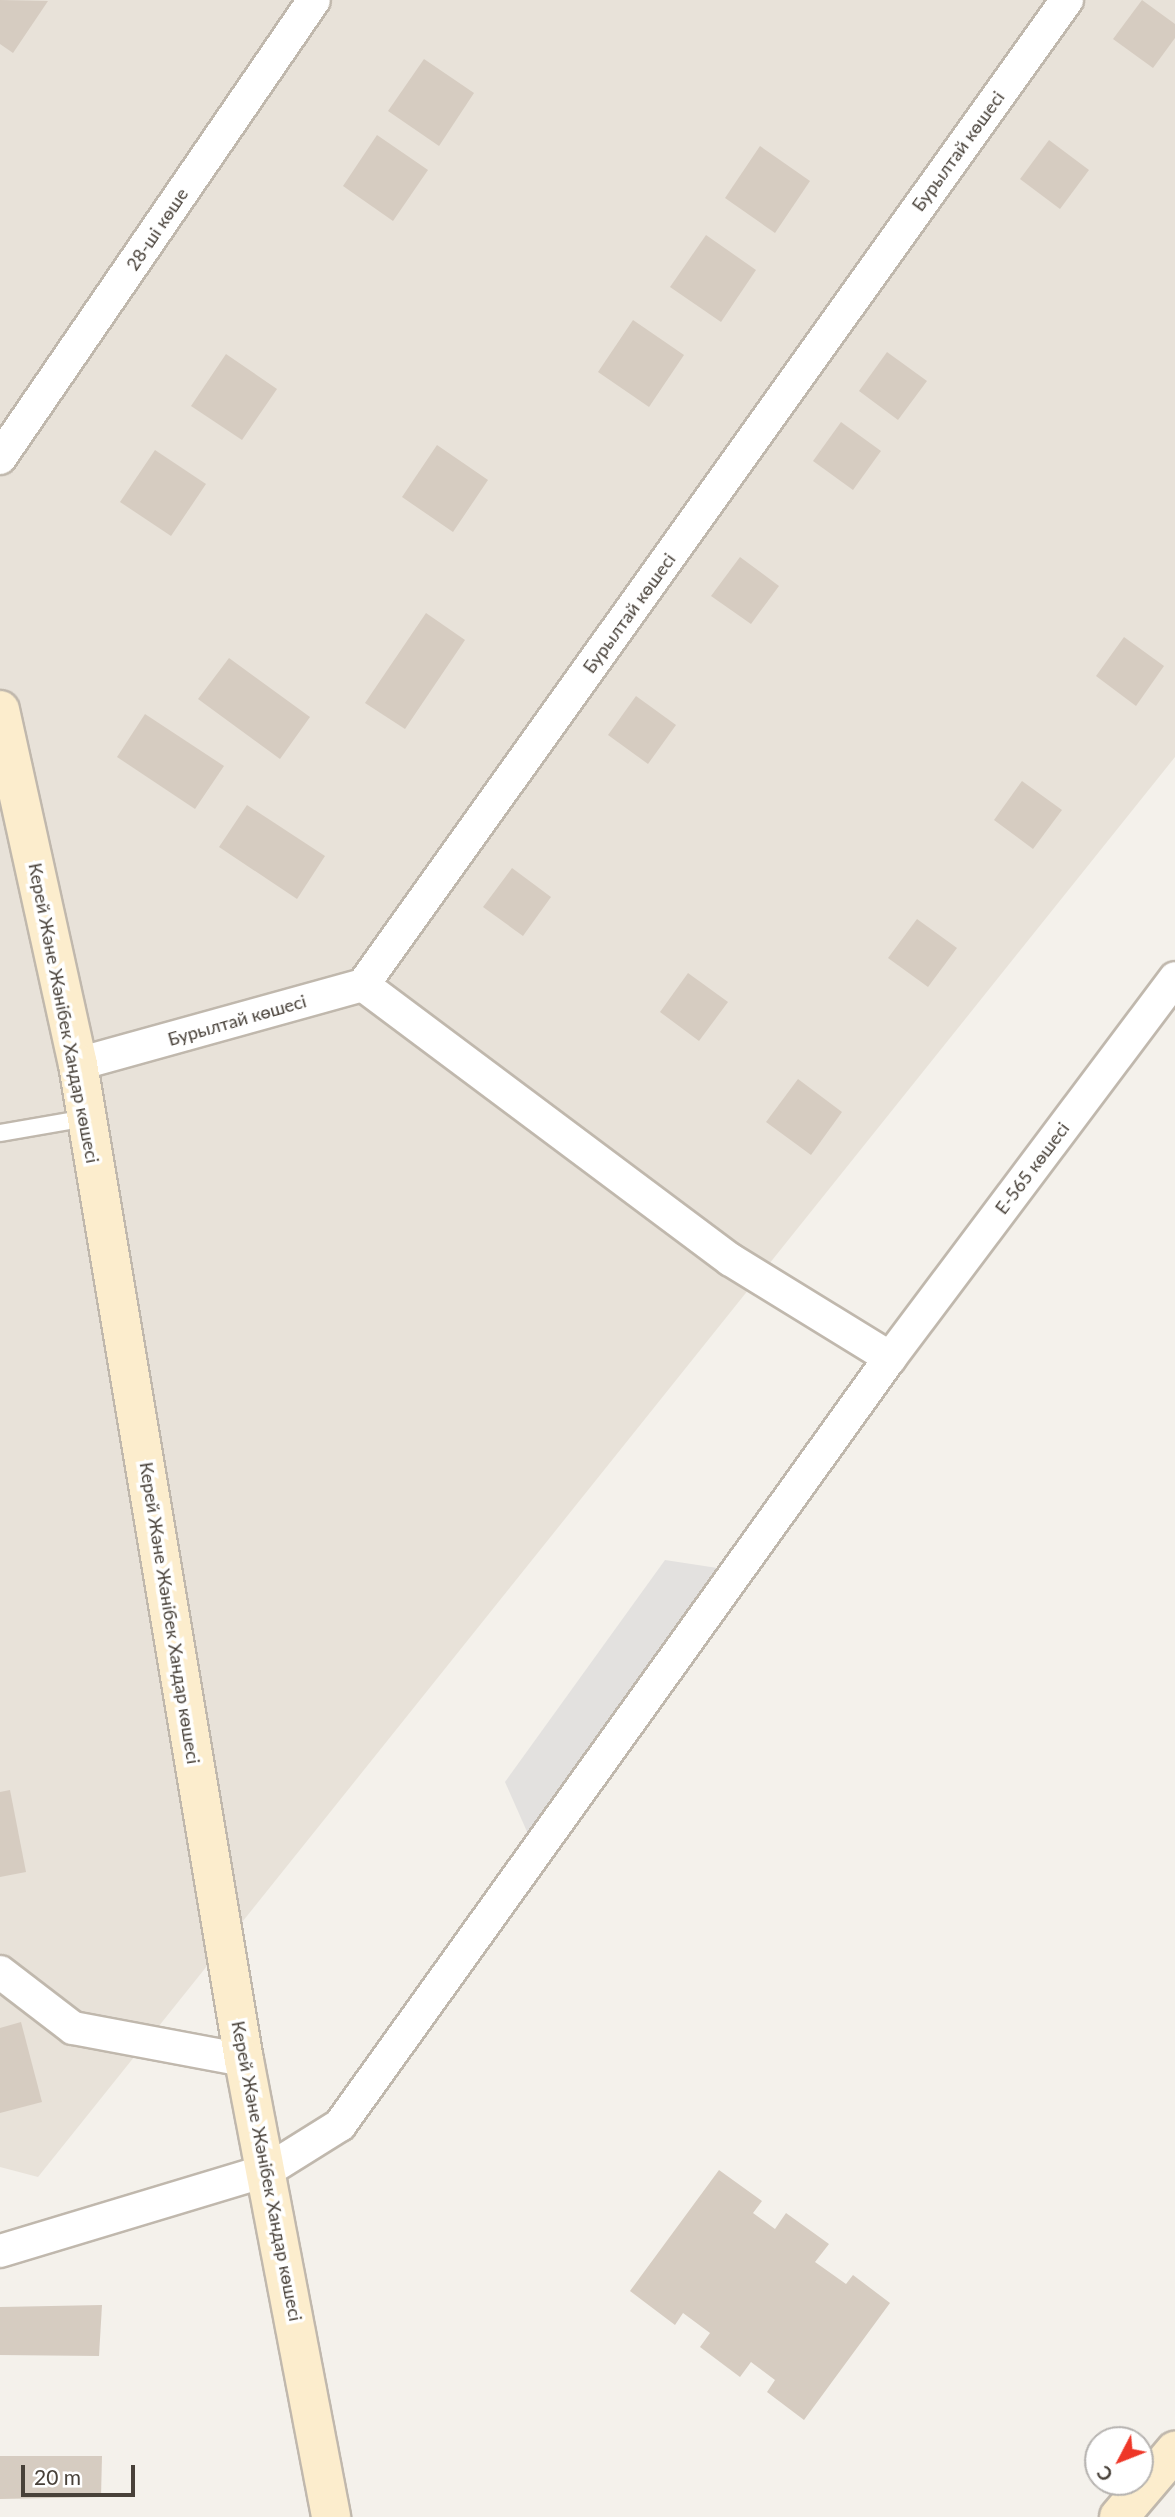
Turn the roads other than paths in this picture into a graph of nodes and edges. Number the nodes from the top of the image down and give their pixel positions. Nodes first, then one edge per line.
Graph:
1 (314, 0) edge
2 (1067, 0) edge
3 (0, 458) edge
4 (0, 710) edge
5 (1175, 978) edge
6 (363, 985) junction
7 (78, 1064) junction
8 (87, 1118) junction
9 (0, 1133) edge
10 (890, 1358) junction
11 (0, 1972) edge
12 (244, 2060) junction
13 (268, 2170) junction
14 (0, 2251) edge
15 (1175, 2451) edge
16 (331, 2517) edge
17 (1119, 2517) edge

1 - 3 street, 28-ші көше
2 - 6 street, Бурылтай көшесі
4 - 7 street, Керей Және Жәнібек Хандар көшесі
5 - 10 street, Е-565 көшесі
6 - 7 street, Бурылтай көшесі
6 - 10 street
7 - 8 street, Керей Және Жәнібек Хандар көшесі
8 - 9 lane
8 - 12 street, Керей Және Жәнібек Хандар көшесі
10 - 13 street, Е-565 көшесі
11 - 12 street
12 - 13 street, Керей Және Жәнібек Хандар көшесі
13 - 14 street, Е-565 көшесі
13 - 16 street, Керей Және Жәнібек Хандар көшесі
15 - 17 street

